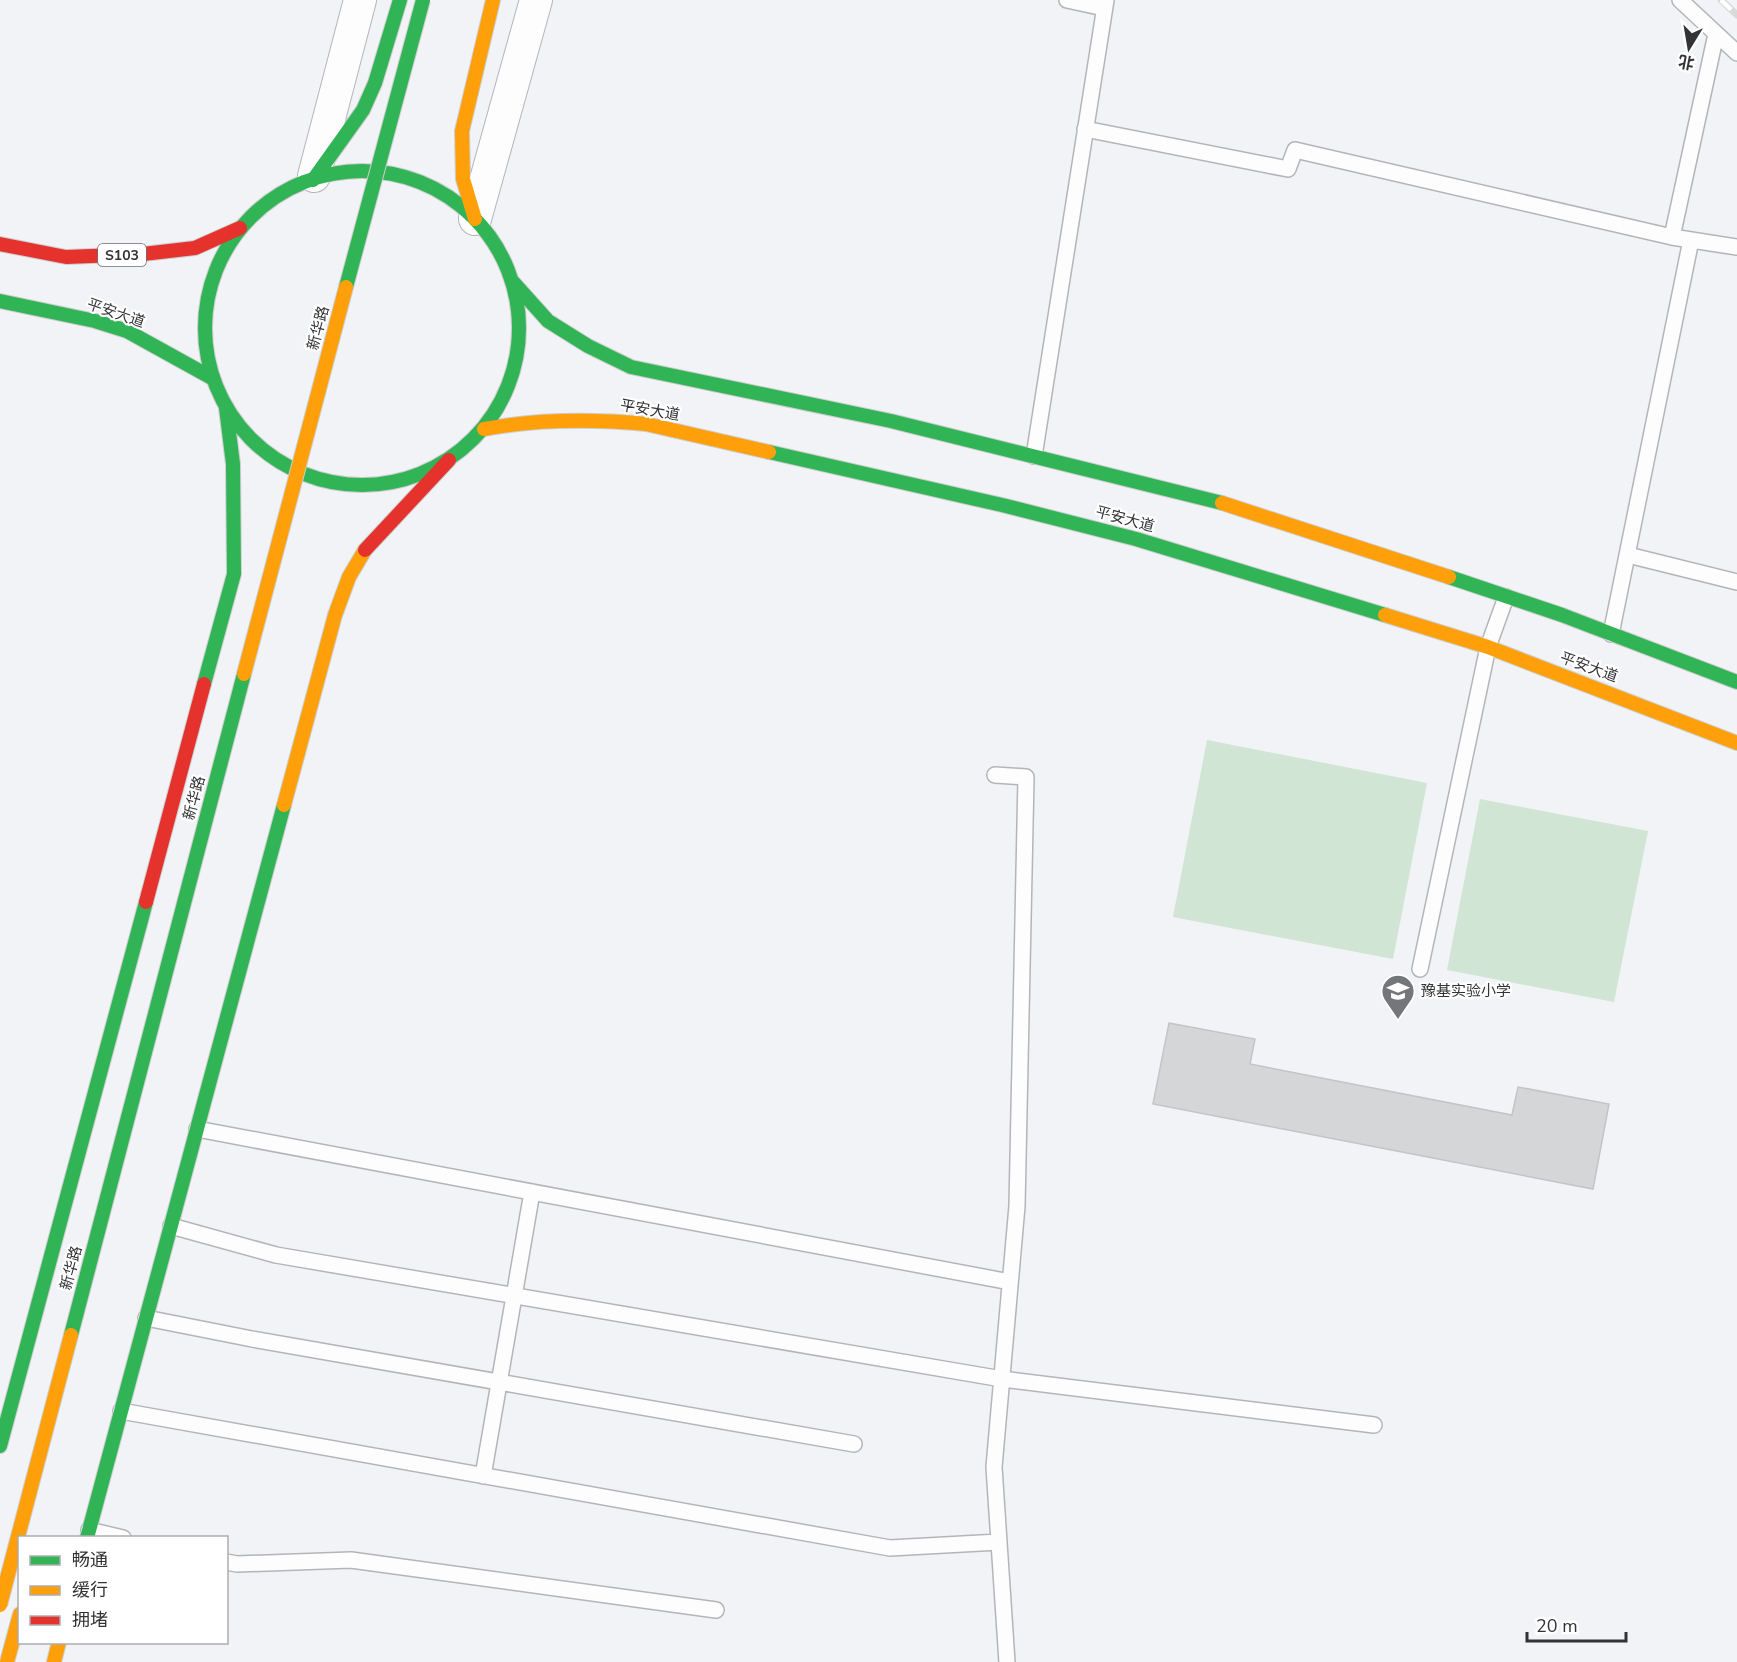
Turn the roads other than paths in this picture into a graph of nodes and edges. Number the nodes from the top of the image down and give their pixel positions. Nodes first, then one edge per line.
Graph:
1 (360, 0) edge
2 (400, 0) edge
3 (423, 0) edge
4 (493, 0) edge
5 (536, 0) edge
6 (1067, 0) edge
7 (1680, 0) edge
8 (1105, 4) edge
9 (1716, 34) junction
10 (1737, 53) edge
11 (1085, 129) junction
12 (403, 159) dead end
13 (313, 180) junction
14 (393, 193) dead end
15 (475, 219) junction
16 (240, 228) junction
17 (1672, 237) junction
18 (1691, 240) junction
19 (0, 244) edge
20 (1737, 247) edge
21 (513, 282) junction
22 (0, 301) edge
23 (212, 378) junction
24 (226, 408) junction
25 (483, 429) junction
26 (1034, 456) junction
27 (449, 460) junction
28 (320, 466) dead end
29 (314, 489) dead end
30 (1628, 555) junction
31 (1737, 582) edge
32 (1506, 597) junction
33 (1611, 634) junction
34 (1488, 647) junction
35 (1737, 682) edge
36 (1737, 743) edge
37 (995, 775) dead end
38 (1420, 969) dead end
39 (196, 1129) junction
40 (532, 1192) junction
41 (171, 1226) junction
42 (1010, 1282) junction
43 (514, 1295) junction
44 (146, 1318) junction
45 (1002, 1380) junction
46 (499, 1382) junction
47 (121, 1411) junction
48 (1374, 1425) dead end
49 (854, 1444) dead end
50 (0, 1446) edge
51 (483, 1476) junction
52 (88, 1534) edge
53 (18, 1536) edge
54 (18, 1536) edge
55 (106, 1536) edge
56 (999, 1542) junction
57 (228, 1562) edge
58 (0, 1605) edge
59 (716, 1610) dead end
60 (18, 1621) edge
61 (58, 1644) edge
62 (7, 1662) edge
63 (54, 1662) edge
64 (1007, 1662) edge

1 - 13 street
2 - 13 main road
3 - 53 main road, 新华路, bridge
4 - 15 main road
5 - 15 street
6 - 8 lane
7 - 9 lane
8 - 11 lane
9 - 10 lane
9 - 17 lane
11 - 17 lane
11 - 26 lane
12 - 14 main road
13 - 15 main road
13 - 16 main road
15 - 21 main road
16 - 19 main road, S103
16 - 23 main road
17 - 18 lane
18 - 20 lane
18 - 30 lane
21 - 25 main road
21 - 26 main road
22 - 23 main road, 平安大道
23 - 24 main road
24 - 27 main road
24 - 50 main road
25 - 27 main road
25 - 34 main road, 平安大道
26 - 32 main road
27 - 39 main road
28 - 29 main road
30 - 31 lane
30 - 33 lane
32 - 33 main road
32 - 34 lane
33 - 35 main road
34 - 36 main road, 平安大道
34 - 38 lane
37 - 42 lane
39 - 40 lane
39 - 41 main road
40 - 42 lane
40 - 43 lane
41 - 43 lane
41 - 44 main road
42 - 45 lane
43 - 45 lane
43 - 46 lane
44 - 46 lane
44 - 47 main road
45 - 48 lane
45 - 56 lane
46 - 49 lane
46 - 51 lane
47 - 51 lane
47 - 52 main road
51 - 56 lane
52 - 55 lane
54 - 58 main road, 新华路, bridge
56 - 64 lane
57 - 59 lane
60 - 62 main road
61 - 63 main road

